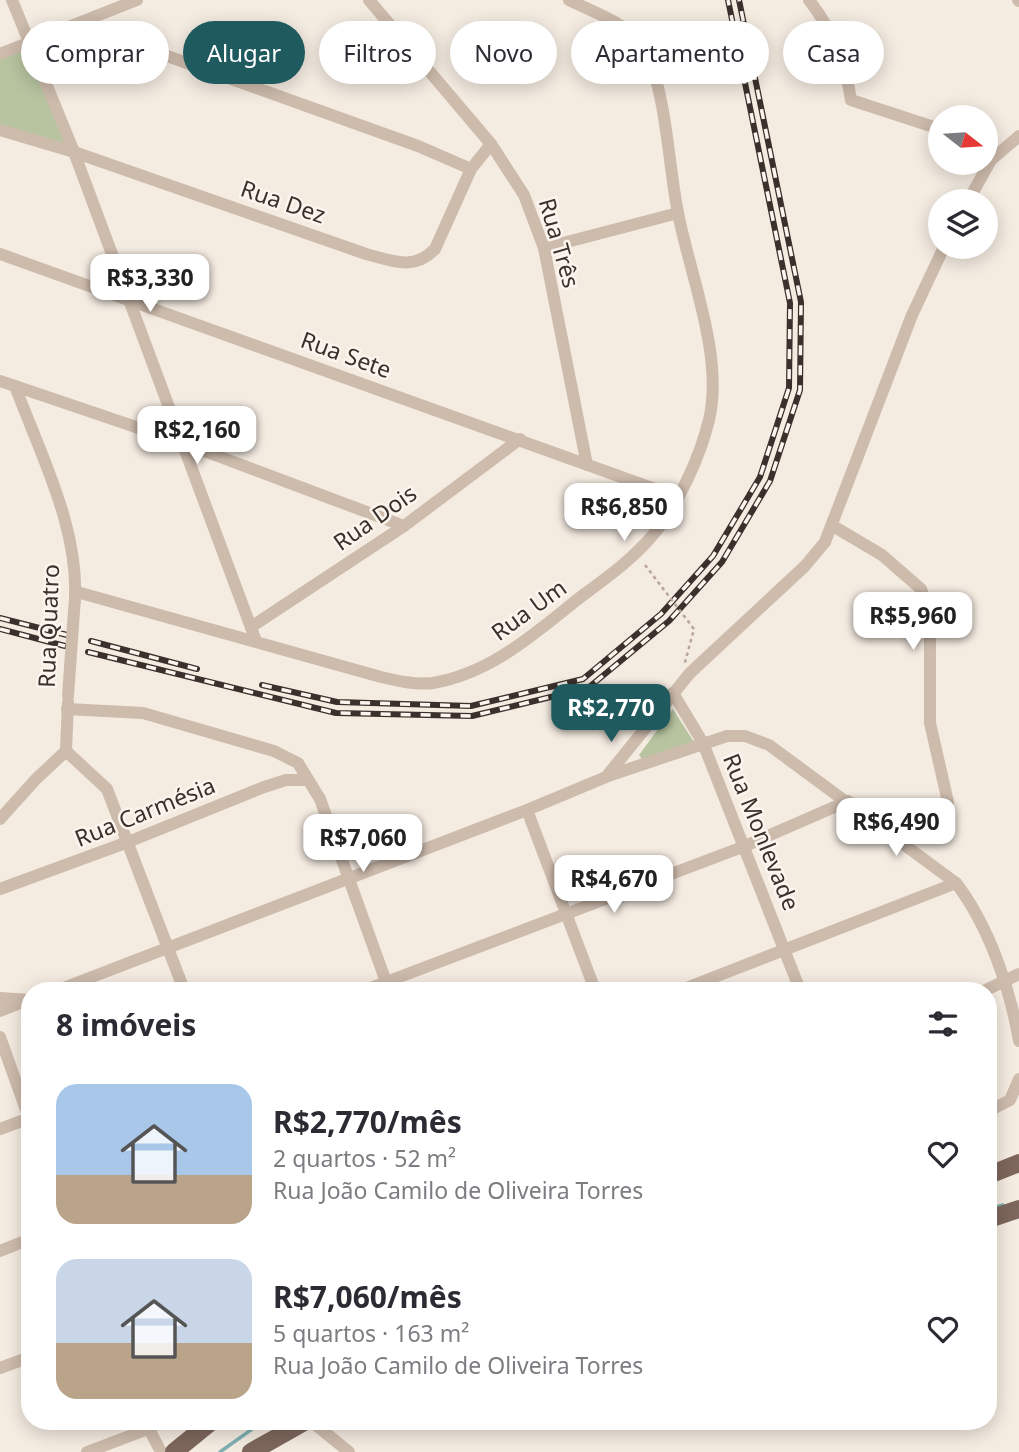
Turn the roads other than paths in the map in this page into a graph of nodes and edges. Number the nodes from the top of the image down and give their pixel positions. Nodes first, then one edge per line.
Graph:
1 (12, 0) edge
2 (137, 0) edge
3 (369, 0) edge
4 (569, 0) edge
5 (809, 0) edge
6 (85, 21) edge
7 (21, 23) edge
8 (21, 47) edge
9 (0, 54) edge
10 (169, 57) edge
11 (46, 84) edge
12 (928, 125) edge
13 (0, 130) edge
14 (1019, 136) edge
15 (491, 144) junction
16 (998, 151) edge
17 (74, 152) junction
18 (471, 169) junction
19 (678, 213) junction
20 (544, 248) junction
21 (0, 254) edge
22 (938, 259) edge
23 (126, 299) junction
24 (0, 381) edge
25 (15, 386) junction
26 (520, 439) junction
27 (183, 443) junction
28 (587, 465) junction
29 (677, 497) junction
30 (404, 526) junction
31 (833, 526) junction
32 (77, 592) junction
33 (251, 627) junction
34 (256, 641) junction
35 (673, 693) junction
36 (67, 702) junction
37 (703, 743) junction
38 (66, 751) junction
39 (606, 777) junction
40 (306, 780) junction
41 (848, 801) junction
42 (948, 802) dead end
43 (527, 810) junction
44 (0, 820) edge
45 (128, 842) junction
46 (745, 846) junction
47 (347, 878) junction
48 (956, 883) junction
49 (0, 889) edge
50 (567, 915) junction
51 (167, 950) junction
52 (785, 952) junction
53 (1019, 974) edge
54 (80, 982) edge
55 (181, 982) edge
56 (386, 982) edge
57 (398, 982) edge
58 (592, 982) edge
59 (703, 982) edge
60 (797, 982) edge
61 (1004, 984) junction
62 (997, 986) edge
63 (0, 998) edge
64 (21, 1000) edge
65 (21, 1003) edge
66 (0, 1011) edge
67 (0, 1037) edge
68 (1019, 1041) edge
69 (1017, 1085) edge
70 (21, 1096) edge
71 (997, 1107) edge
72 (21, 1122) edge
73 (0, 1129) edge
74 (1019, 1163) edge
75 (997, 1172) edge
76 (1019, 1209) edge
77 (997, 1216) edge
78 (21, 1243) edge
79 (0, 1251) edge
80 (21, 1360) edge
81 (0, 1368) edge
82 (135, 1430) edge
83 (149, 1430) edge
84 (201, 1430) edge
85 (287, 1430) edge
86 (314, 1430) edge
87 (344, 1448) edge
88 (87, 1452) edge
89 (161, 1452) edge
90 (174, 1452) edge
91 (251, 1452) edge

1 - 7 street
2 - 6 street
3 - 15 street, Rua Três
4 - 19 street, Rua Um
5 - 12 street
8 - 9 street
10 - 18 street
11 - 17 street
13 - 17 street, Rua Dez
14 - 16 street
15 - 18 street, Rua Dez
15 - 20 street, Rua Três
17 - 18 street, Rua Dez
17 - 23 street
19 - 20 street
19 - 29 street, Rua Um
20 - 28 street, Rua Três
21 - 23 street, Rua Sete
22 - 31 street
23 - 26 street, Rua Sete
23 - 27 street
24 - 25 street
25 - 27 street
25 - 32 street, Rua Quatro
26 - 28 street, Rua Sete
26 - 30 street, Rua Dois
27 - 30 street
27 - 33 street
28 - 29 street, Rua Sete
29 - 34 street, Rua Um
30 - 33 street, Rua Dois
31 - 35 street
31 - 42 street
32 - 34 street, Rua Um
32 - 36 street, Rua Quatro, bridge
33 - 34 street
35 - 37 street, Rua Monlevade
35 - 39 street
36 - 38 street, Rua Quatro
36 - 40 street
37 - 39 street
37 - 41 street
37 - 46 street, Rua Monlevade
38 - 44 street
38 - 45 street
39 - 43 street
40 - 45 street, Rua Carmésia
40 - 47 street
41 - 46 street
41 - 48 street
43 - 47 street
43 - 50 street
45 - 49 street, Rua Carmésia
45 - 51 street
46 - 50 street
46 - 52 street, Rua Monlevade
47 - 51 street
47 - 56 street
48 - 52 street
48 - 61 street
50 - 57 street
50 - 58 street
51 - 54 street
51 - 55 street
52 - 59 street
52 - 60 street, Rua Monlevade
53 - 61 street
61 - 62 street
61 - 68 street
63 - 64 street
65 - 66 street
67 - 70 street
69 - 71 street
72 - 73 street
74 - 75 main road
76 - 77 main road
78 - 79 street
80 - 81 street
82 - 88 street
83 - 89 street
84 - 90 main road
85 - 91 main road
86 - 87 street

